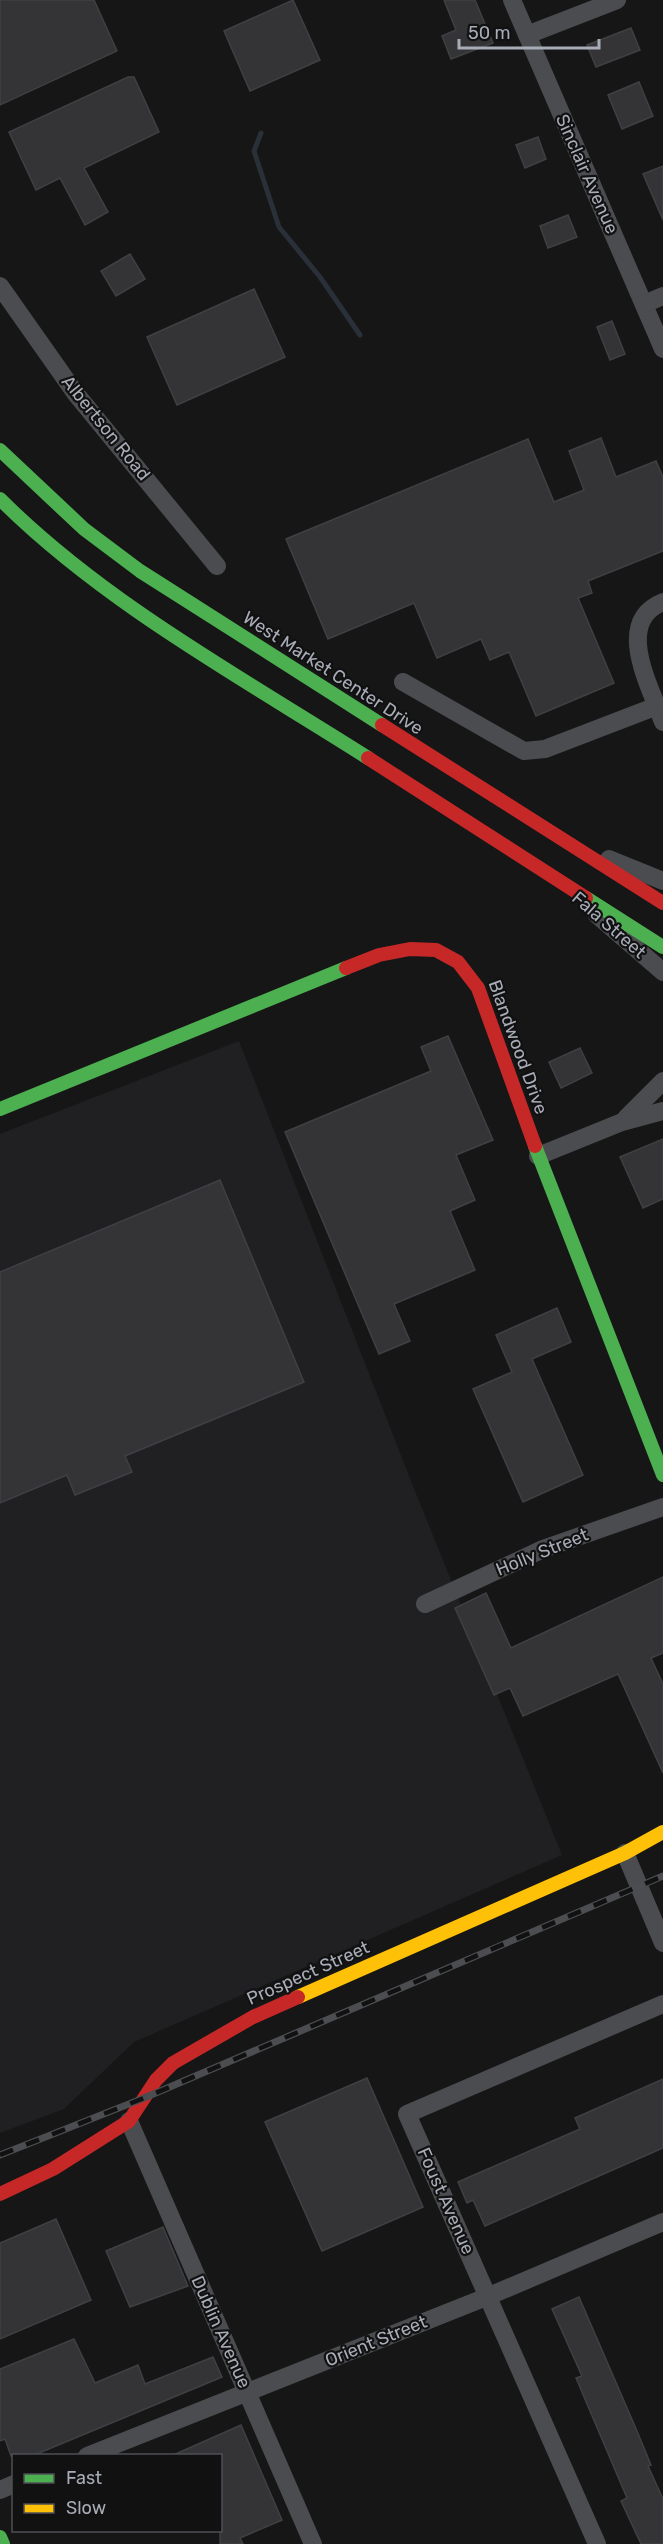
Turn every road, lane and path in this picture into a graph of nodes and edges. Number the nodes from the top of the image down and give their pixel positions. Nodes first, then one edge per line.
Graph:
1 (512, 0) edge
2 (617, 0) edge
3 (527, 36) junction
4 (0, 286) edge
5 (663, 296) edge
6 (644, 304) junction
7 (663, 349) edge
8 (0, 450) edge
9 (0, 499) edge
10 (217, 566) dead end
11 (663, 602) edge
12 (403, 682) dead end
13 (660, 714) edge
14 (574, 844) junction
15 (555, 879) junction
16 (663, 881) edge
17 (663, 903) edge
18 (663, 947) edge
19 (663, 972) edge
20 (663, 1081) edge
21 (0, 1109) edge
22 (663, 1111) edge
23 (622, 1122) junction
24 (538, 1156) junction
25 (663, 1475) edge
26 (663, 1507) edge
27 (425, 1604) dead end
28 (663, 1832) edge
29 (625, 1853) junction
30 (663, 1942) edge
31 (663, 2004) edge
32 (129, 2121) junction
33 (0, 2194) edge
34 (663, 2222) edge
35 (489, 2296) junction
36 (247, 2392) junction
37 (92, 2454) edge
38 (0, 2537) edge
39 (3, 2544) edge
40 (313, 2544) edge
41 (597, 2544) edge

1 - 3 street, Sinclair Avenue
2 - 3 street
3 - 6 street, Sinclair Avenue
4 - 10 street, Albertson Road
5 - 6 street
6 - 7 street, Sinclair Avenue
8 - 14 street, West Market Center Drive
9 - 15 street
11 - 13 street
12 - 13 street
14 - 16 street
14 - 17 street, West Market Center Drive
15 - 18 street
15 - 19 street, Fala Street
20 - 23 street
21 - 24 street, Blandwood Drive
22 - 23 street
23 - 24 street
24 - 25 street, Blandwood Drive
26 - 27 street, Holly Street
28 - 29 street, Prospect Street
29 - 30 street
29 - 32 street, Prospect Street
31 - 35 street, Foust Avenue
32 - 33 street, Prospect Street
32 - 36 street, Dublin Avenue
34 - 35 street, Orient Street
35 - 36 street, Orient Street
35 - 41 street, Foust Avenue
36 - 37 street, Orient Street
36 - 40 street, Dublin Avenue
38 - 39 street

